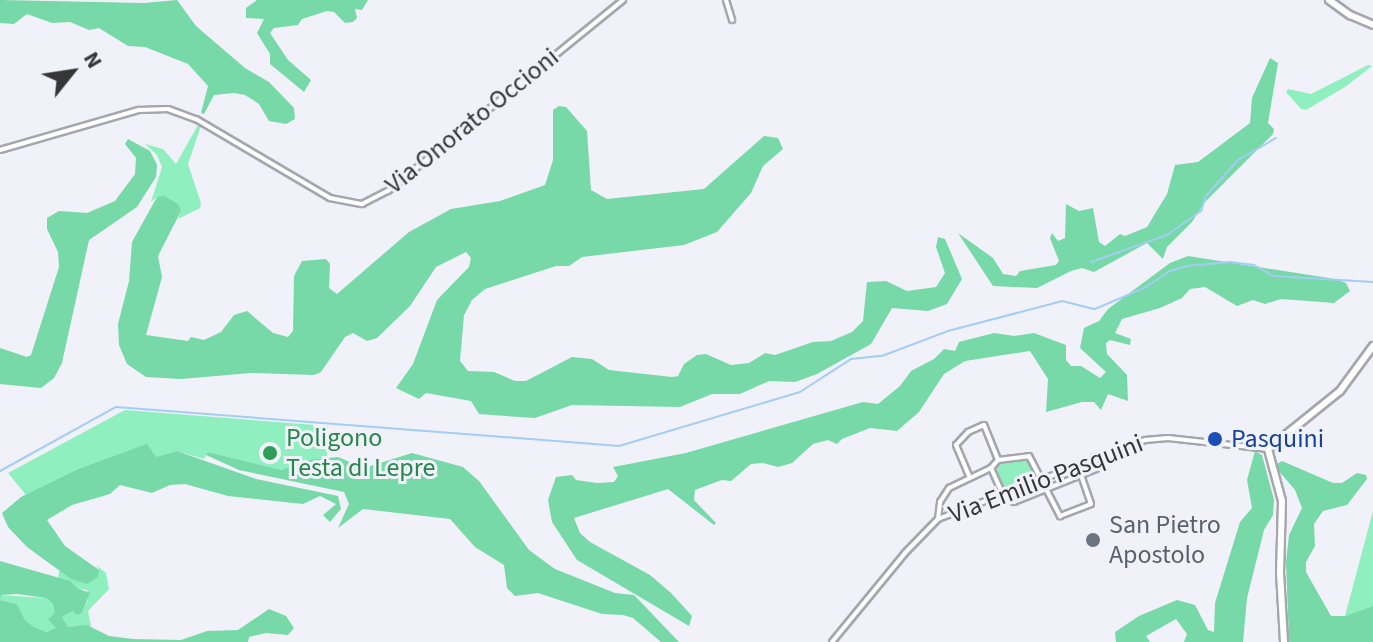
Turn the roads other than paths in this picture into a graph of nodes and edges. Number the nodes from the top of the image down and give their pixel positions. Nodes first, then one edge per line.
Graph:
1 (623, 0) edge
2 (726, 0) edge
3 (1329, 0) edge
4 (732, 20) dead end
5 (1373, 25) edge
6 (0, 150) edge
7 (1373, 346) edge
8 (1268, 449) junction
9 (1094, 457) junction
10 (998, 460) junction
11 (991, 468) junction
12 (1081, 475) junction
13 (970, 478) junction
14 (1040, 479) junction
15 (1046, 490) junction
16 (1002, 493) junction
17 (938, 519) junction
18 (832, 642) edge
19 (1284, 642) edge

1 - 6 street, Via Onorato Occioni
2 - 4 street
3 - 5 street
7 - 8 street
8 - 9 street, Via Emilio Pasquini
8 - 19 street
9 - 12 street
9 - 14 street, Via Emilio Pasquini
10 - 11 street
10 - 13 street
10 - 14 street
11 - 13 street
11 - 16 street
12 - 15 street
12 - 15 street
13 - 17 street
14 - 15 street
14 - 16 street, Via Emilio Pasquini
15 - 16 street
16 - 17 street, Via Emilio Pasquini
17 - 18 street, Via Emilio Pasquini

